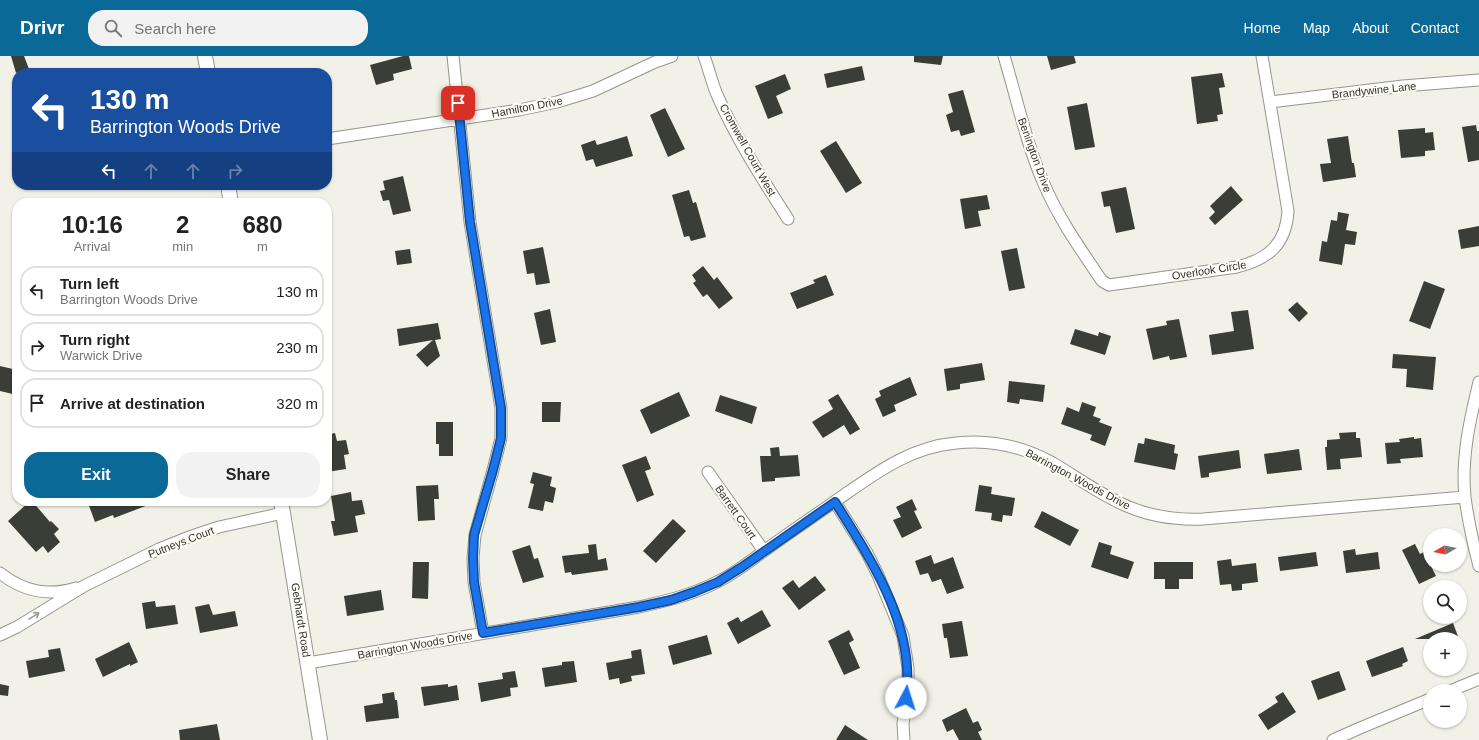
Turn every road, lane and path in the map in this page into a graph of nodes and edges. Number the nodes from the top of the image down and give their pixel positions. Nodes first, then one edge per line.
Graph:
1 (205, 56) edge
2 (453, 56) edge
3 (672, 56) edge
4 (704, 56) edge
5 (1004, 56) edge
6 (1262, 56) edge
7 (207, 68) edge
8 (1479, 80) edge
9 (1270, 102) junction
10 (460, 119) junction
11 (332, 138) edge
12 (788, 220) dead end
13 (1093, 269) joint
14 (1479, 382) edge
15 (708, 472) dead end
16 (1465, 497) junction
17 (835, 502) junction
18 (282, 507) edge
19 (764, 551) junction
20 (1479, 566) edge
21 (0, 572) edge
22 (84, 586) junction
23 (483, 633) junction
24 (0, 634) edge
25 (308, 663) junction
26 (1479, 679) edge
27 (1467, 684) edge
28 (1423, 702) edge
29 (320, 740) edge
30 (904, 740) edge
31 (1333, 740) edge

1 - 7 street
2 - 10 street
3 - 10 street, Hamilton Drive
4 - 12 street, Cromwell Court West
5 - 13 street, Benington Drive
6 - 9 street, Overlook Circle
8 - 9 street, Brandywine Lane
9 - 13 street, Overlook Circle
10 - 11 street, Hamilton Drive
10 - 23 street
14 - 16 street
15 - 19 street, Barrett Court
16 - 17 street, Barrington Woods Drive
16 - 20 street
17 - 19 street, Barrington Woods Drive
17 - 30 street
18 - 22 street, Putneys Court
18 - 25 street, Gebhardt Road
19 - 23 street, Barrington Woods Drive
21 - 22 street, Putneys Court
24 -> 22 street, Putneys Court
23 - 25 street, Barrington Woods Drive
25 - 29 street, Gebhardt Road
26 - 27 street
28 - 31 street

